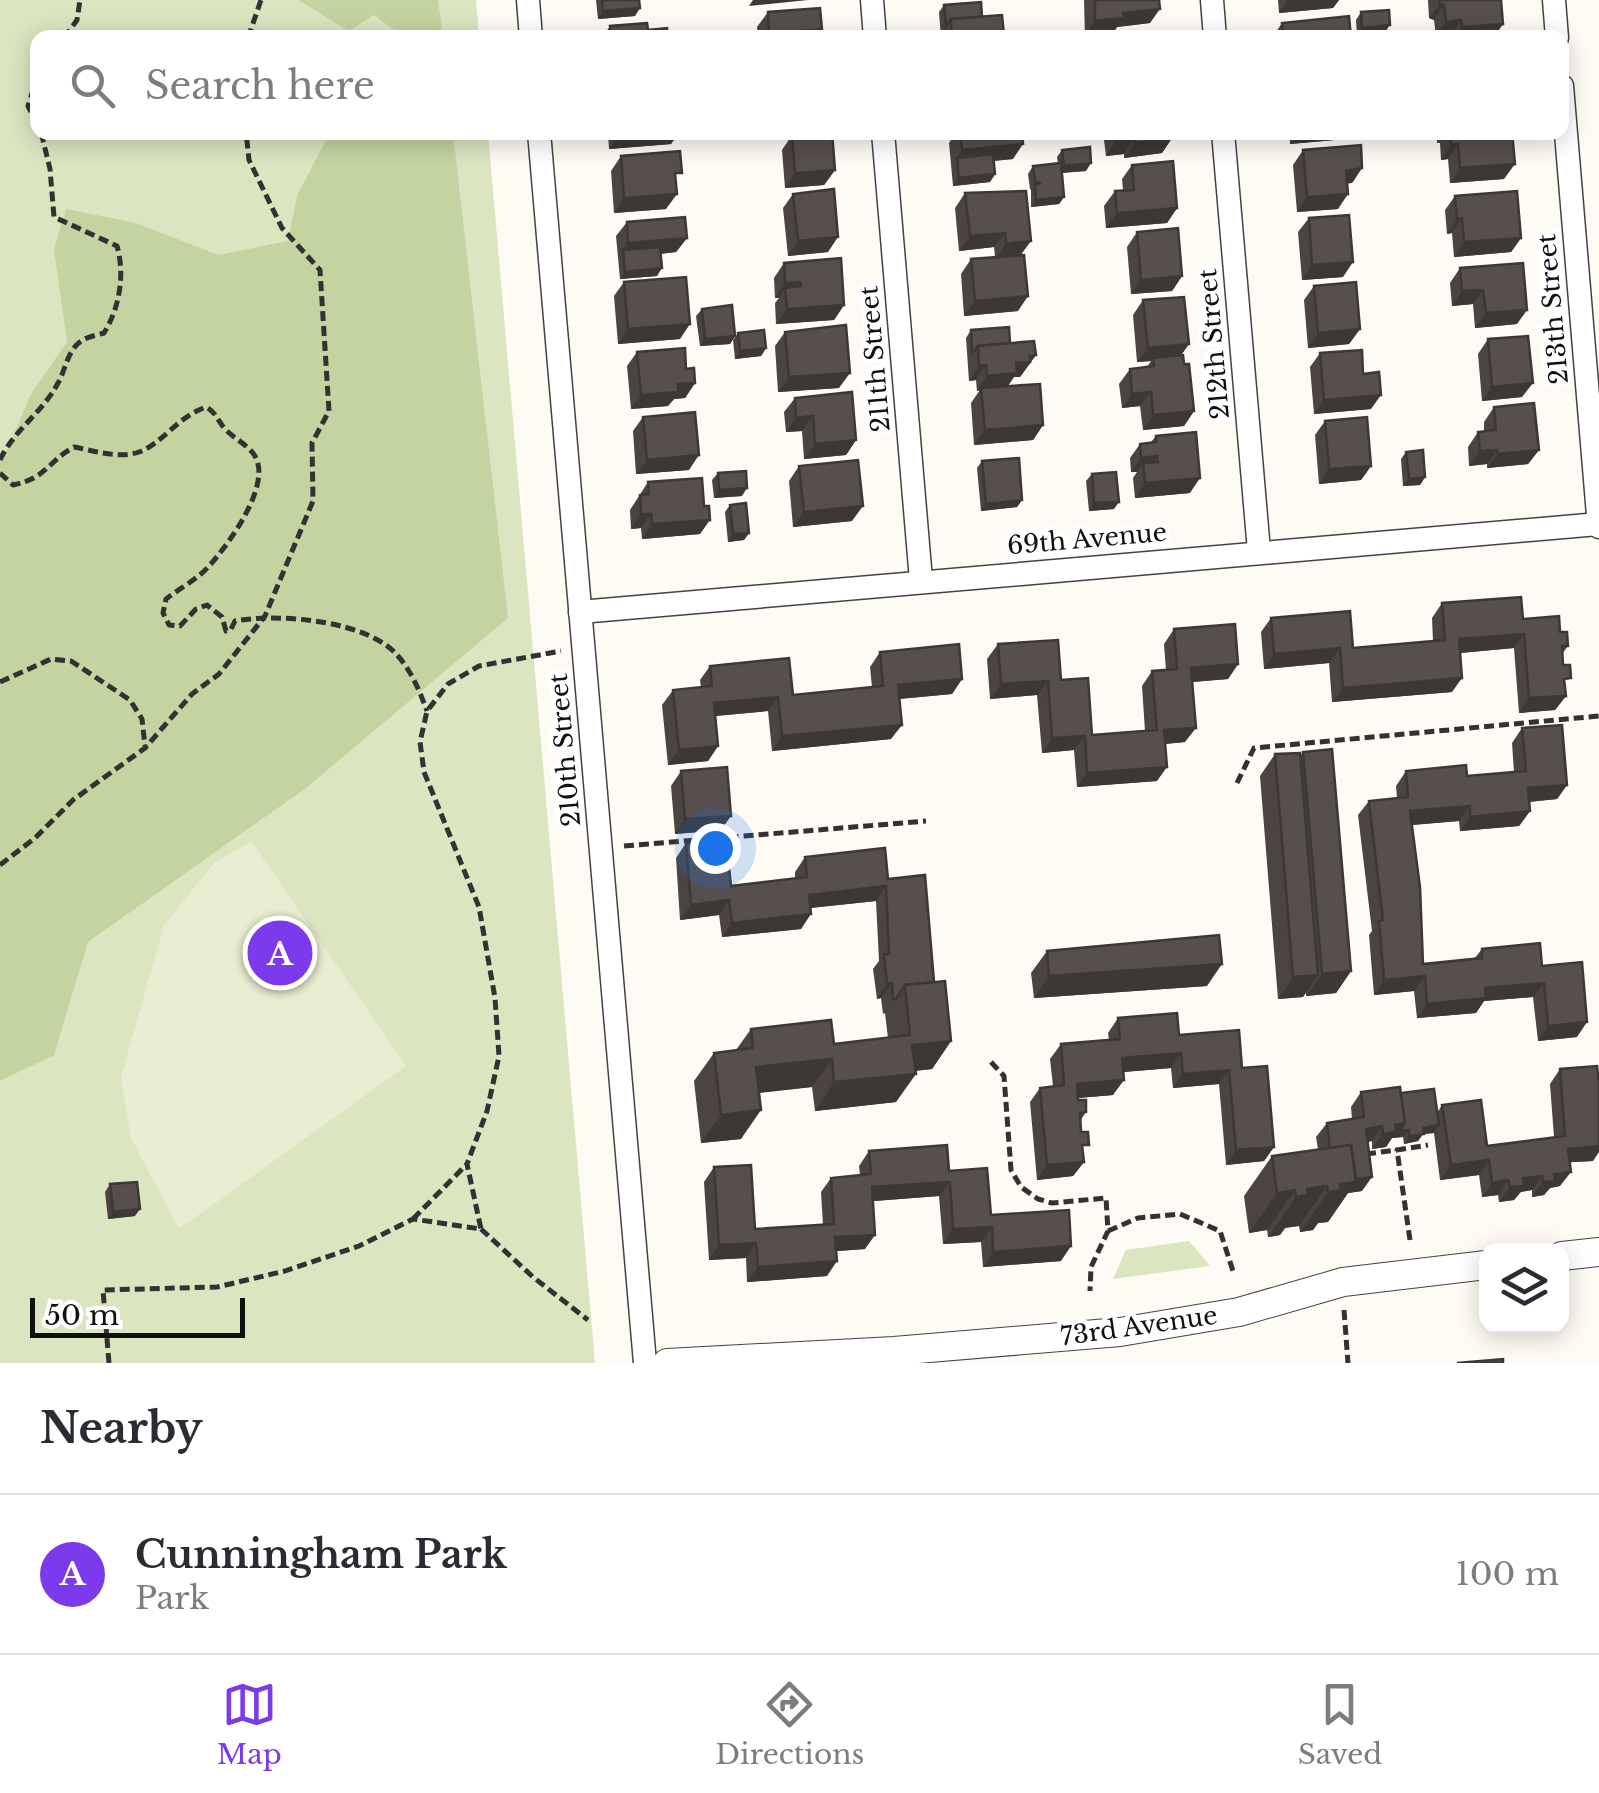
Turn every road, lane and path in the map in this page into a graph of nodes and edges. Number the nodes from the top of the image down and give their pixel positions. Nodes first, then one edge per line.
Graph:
1 (80, 0) edge
2 (261, 0) edge
3 (528, 0) edge
4 (872, 0) edge
5 (1212, 0) edge
6 (1554, 0) edge
7 (70, 30) edge
8 (251, 30) edge
9 (530, 30) edge
10 (875, 30) edge
11 (1214, 30) edge
12 (1556, 30) edge
13 (43, 140) edge
14 (247, 140) edge
15 (540, 140) edge
16 (885, 140) edge
17 (1224, 140) edge
18 (1567, 140) edge
19 (0, 460) edge
20 (0, 473) edge
21 (1599, 525) edge
22 (1259, 552) junction
23 (921, 580) junction
24 (580, 612) junction
25 (265, 616) junction
26 (584, 648) junction
27 (0, 682) edge
28 (427, 711) junction
29 (1599, 716) edge
30 (146, 748) junction
31 (1237, 783) dead end
32 (926, 821) dead end
33 (601, 848) junction
34 (0, 866) edge
35 (991, 1062) dead end
36 (1428, 1146) dead end
37 (1397, 1150) junction
38 (1363, 1155) edge
39 (467, 1164) junction
40 (413, 1219) junction
41 (481, 1229) junction
42 (1108, 1231) junction
43 (1410, 1240) dead end
44 (1599, 1252) edge
45 (1569, 1255) edge
46 (1479, 1265) edge
47 (1233, 1271) dead end
48 (1343, 1282) junction
49 (1090, 1290) dead end
50 (588, 1320) dead end
51 (109, 1363) edge
52 (646, 1363) edge
53 (667, 1363) edge
54 (1348, 1363) edge

1 - 7 path
2 - 8 path
3 - 9 street
4 - 10 street
5 - 11 street
6 - 12 street
13 - 19 path
14 - 25 path
15 - 24 street, 210th Street
16 - 23 street, 211th Street
17 - 22 street, 212th Street
18 - 21 street, 213th Street
20 - 25 path
21 - 22 street, 69th Avenue
22 - 23 street, 69th Avenue
23 - 24 street, 69th Avenue
24 - 26 street, 210th Street
25 - 28 path
25 - 30 path
26 - 28 path
26 - 33 street, 210th Street
27 - 30 path
28 - 39 path
29 - 31 path
30 - 34 path
32 - 33 path
33 - 52 street, 210th Street
35 - 42 path
36 - 37 path
37 - 38 path
37 - 43 path
39 - 40 path
39 - 41 path
40 - 41 path
40 - 51 path
41 - 50 path
42 - 47 path
42 - 49 path
44 - 45 street
46 - 48 street, 73rd Avenue
48 - 53 street, 73rd Avenue
48 - 54 path

